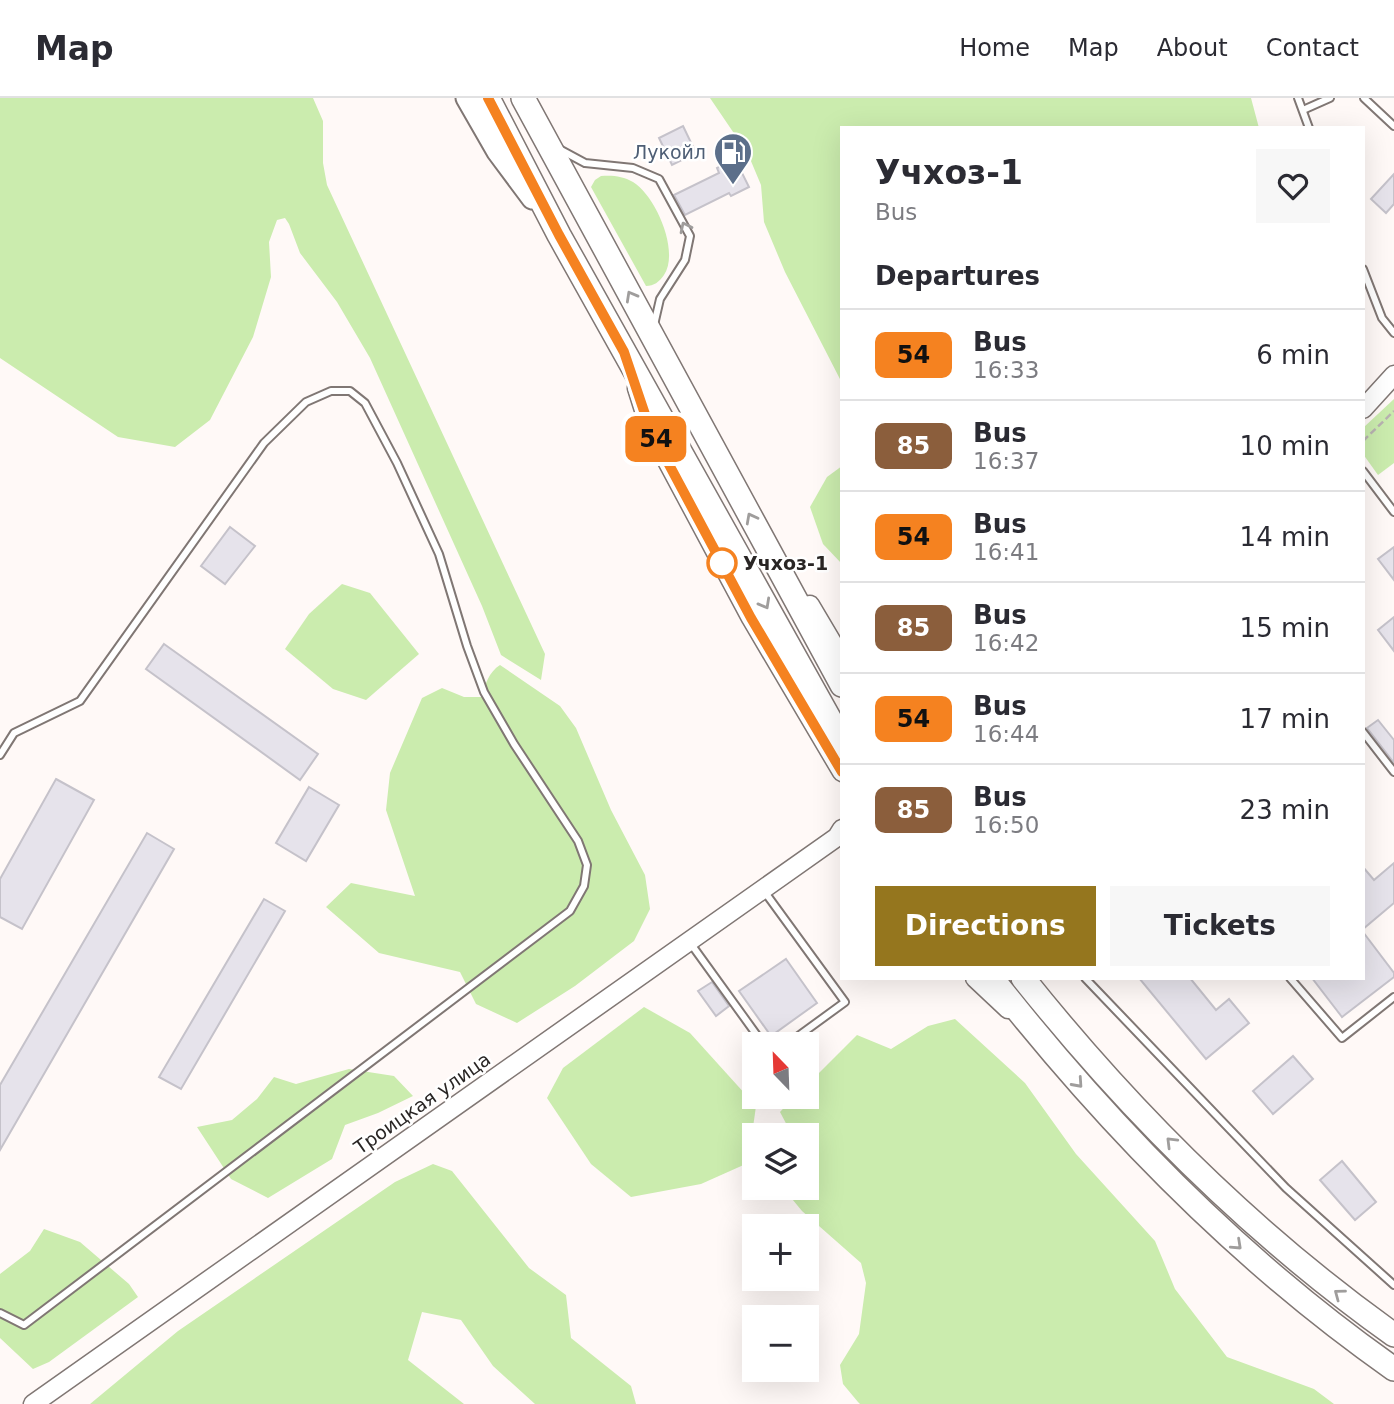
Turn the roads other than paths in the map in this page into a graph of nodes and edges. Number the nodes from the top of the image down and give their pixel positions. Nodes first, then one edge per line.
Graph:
1 (466, 98) edge
2 (488, 98) edge
3 (1298, 98) edge
4 (1331, 98) edge
5 (1363, 98) edge
6 (527, 103) edge
7 (1303, 110) junction
8 (1309, 126) edge
9 (1394, 126) edge
10 (548, 143) junction
11 (559, 235) junction
12 (1365, 274) edge
13 (1394, 333) edge
14 (652, 334) junction
15 (624, 352) junction
16 (1394, 375) edge
17 (1365, 407) edge
18 (1365, 474) edge
19 (1394, 512) edge
20 (771, 554) junction
21 (840, 655) edge
22 (840, 681) edge
23 (1365, 735) edge
24 (840, 737) edge
25 (0, 755) edge
26 (840, 769) edge
27 (1394, 772) edge
28 (840, 835) edge
29 (763, 889) junction
30 (688, 941) junction
31 (977, 980) edge
32 (994, 980) edge
33 (1025, 980) edge
34 (1087, 980) edge
35 (1292, 980) edge
36 (1394, 997) edge
37 (1033, 1031) junction
38 (754, 1032) edge
39 (804, 1032) edge
40 (1394, 1284) edge
41 (0, 1313) edge
42 (1394, 1335) edge
43 (1394, 1369) edge
44 (33, 1404) edge

1 - 11 main road
2 - 11 highway
3 - 7 lane
4 - 7 lane
5 - 9 lane
6 - 10 highway
7 - 8 lane
14 -> 10 highway
14 -> 10 lane
11 - 15 highway
12 - 13 lane
20 -> 14 highway
15 -> 24 highway
15 - 26 street
16 - 17 street
18 - 19 lane
20 - 21 street
20 - 22 highway
23 - 27 lane
25 - 41 lane
28 - 29 street, Троицкая улица
29 - 30 street, Троицкая улица
29 - 39 lane
30 - 38 lane
30 - 44 street, Троицкая улица
31 - 37 street
32 - 37 highway
42 -> 33 highway
34 - 40 lane
35 - 36 lane
37 -> 43 highway

